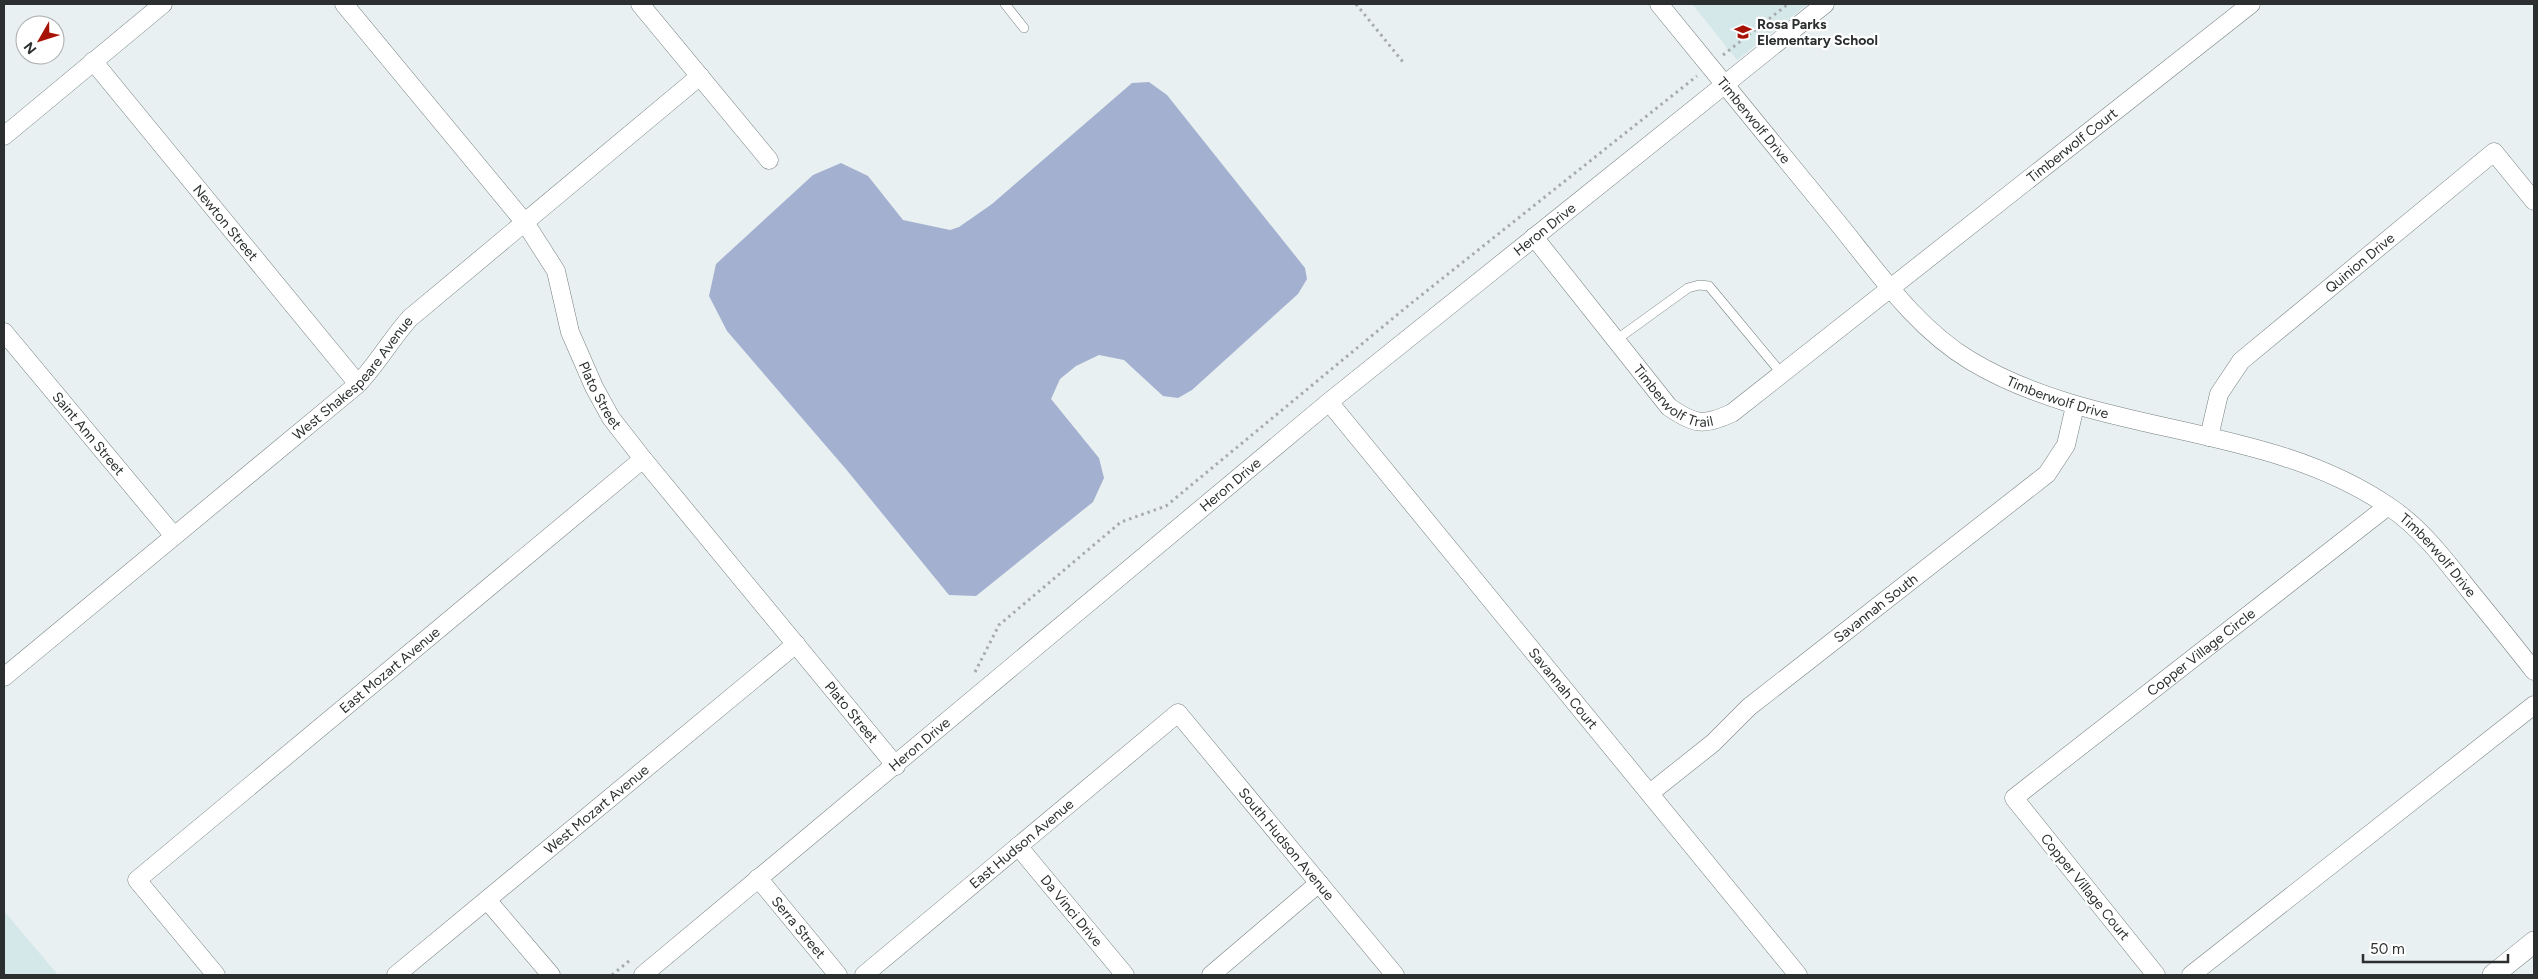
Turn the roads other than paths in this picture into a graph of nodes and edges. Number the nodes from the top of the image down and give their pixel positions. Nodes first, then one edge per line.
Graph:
1 (163, 4) edge
2 (344, 4) edge
3 (640, 4) edge
4 (1005, 4) edge
5 (1659, 4) edge
6 (1825, 4) edge
7 (2251, 4) edge
8 (1024, 28) dead end
9 (93, 62) junction
10 (700, 76) junction
11 (1724, 84) junction
12 (4, 136) edge
13 (769, 160) dead end
14 (2534, 201) edge
15 (526, 224) junction
16 (1534, 237) junction
17 (1891, 288) junction
18 (4, 332) edge
19 (1616, 340) junction
20 (1782, 374) junction
21 (358, 384) junction
22 (1329, 402) junction
23 (2075, 406) junction
24 (2209, 437) junction
25 (643, 459) junction
26 (2388, 506) junction
27 (174, 536) junction
28 (796, 644) junction
29 (2534, 671) edge
30 (4, 677) edge
31 (2534, 705) edge
32 (1178, 712) joint
33 (896, 766) junction
34 (1650, 793) junction
35 (2014, 798) joint
36 (1018, 846) junction
37 (758, 878) junction
38 (1319, 883) junction
39 (487, 900) junction
40 (2534, 942) edge
41 (216, 975) edge
42 (396, 975) edge
43 (551, 975) edge
44 (643, 975) edge
45 (838, 975) edge
46 (864, 975) edge
47 (1125, 975) edge
48 (1211, 975) edge
49 (1395, 975) edge
50 (1798, 975) edge
51 (2156, 975) edge
52 (2191, 975) edge
53 (2492, 975) edge

1 - 9 street
2 - 15 street, Plato Street
3 - 10 street
4 - 8 lane
5 - 11 street, Timberwolf Drive
6 - 11 street, Heron Drive
7 - 17 street, Timberwolf Court
9 - 12 street
9 - 21 street, Newton Street
10 - 13 street
10 - 15 street, West Shakespeare Avenue
11 - 16 street, Heron Drive
11 - 17 street, Timberwolf Drive
14 - 24 street, Quinion Drive
15 - 21 street, West Shakespeare Avenue
15 - 25 street, Plato Street
16 - 19 street, Timberwolf Trail
16 - 22 street, Heron Drive
17 - 20 street, Timberwolf Trail
17 - 23 street, Timberwolf Drive
18 - 27 street, Saint Ann Street
19 - 20 street, Timberwolf Trail
19 - 20 lane
21 - 27 street, West Shakespeare Avenue
22 - 33 street, Heron Drive
22 - 34 street, Savannah Court
23 - 24 street, Timberwolf Drive
23 - 34 street, Savannah South
24 - 26 street, Timberwolf Drive
25 - 28 street, Plato Street
25 - 41 street, East Mozart Avenue
26 - 29 street, Timberwolf Drive
26 - 35 street, Copper Village Circle
27 - 30 street, West Shakespeare Avenue
28 - 33 street, Plato Street
28 - 39 street, West Mozart Avenue
31 - 52 street
32 - 36 street, East Hudson Avenue
32 - 38 street, South Hudson Avenue
33 - 37 street, Heron Drive
34 - 50 street, Savannah Court
35 - 51 street, Copper Village Court
36 - 46 street, East Hudson Avenue
36 - 47 street, Da Vinci Drive
37 - 44 street, Heron Drive
37 - 45 street, Serra Street
38 - 48 street
38 - 49 street, South Hudson Avenue
39 - 42 street, West Mozart Avenue
39 - 43 street
40 - 53 street

